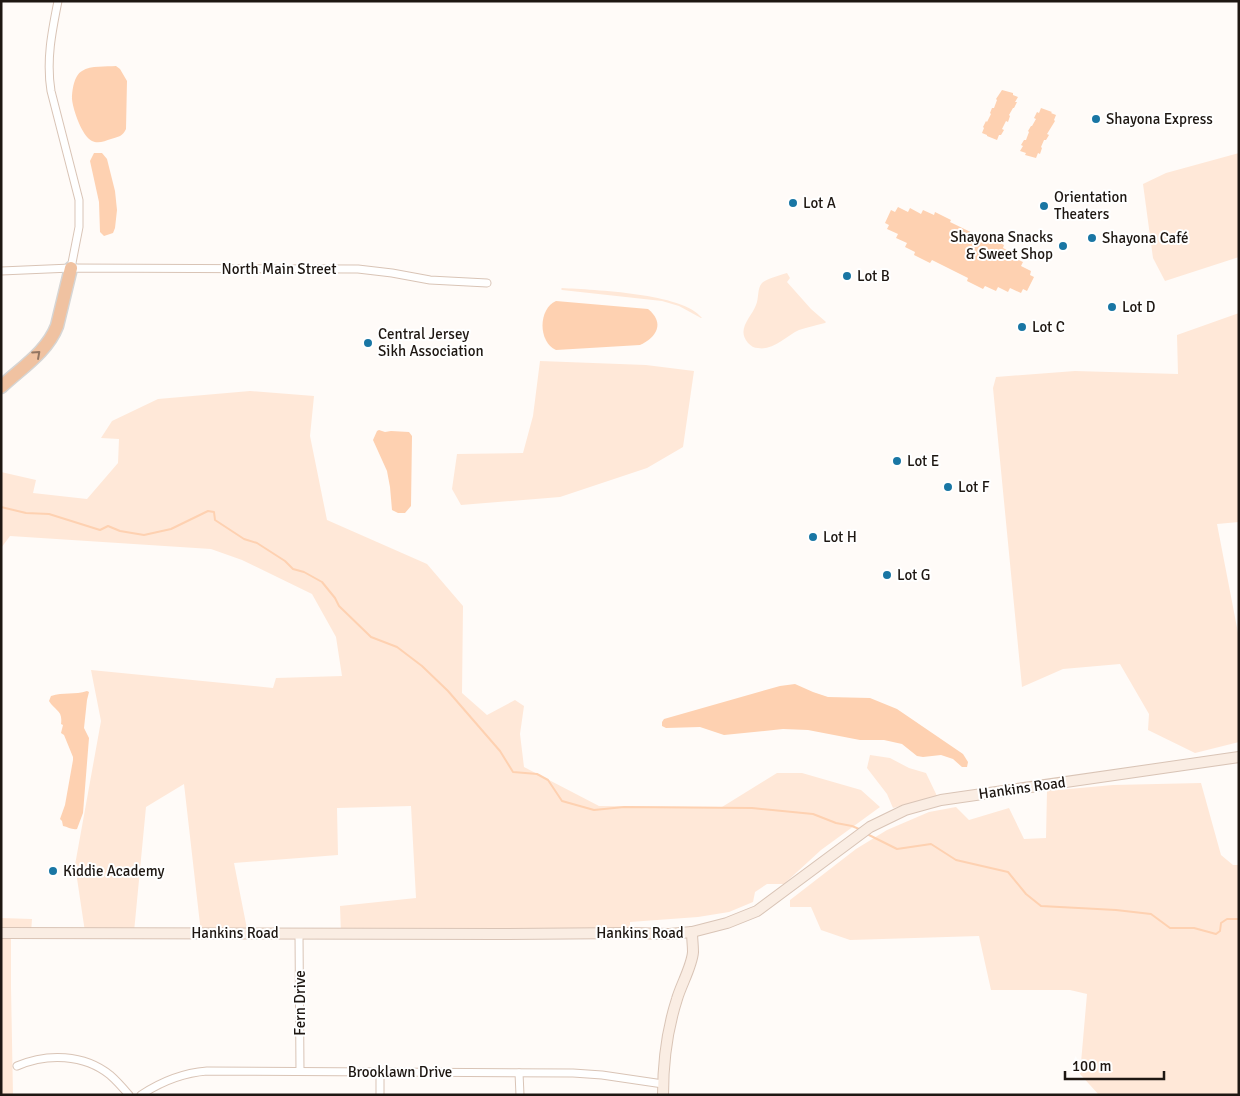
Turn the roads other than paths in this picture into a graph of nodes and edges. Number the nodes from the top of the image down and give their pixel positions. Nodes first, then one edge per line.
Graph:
1 (58, 1) edge
2 (71, 268) junction
3 (1, 271) edge
4 (487, 283) dead end
5 (1, 387) edge
6 (1239, 756) edge
7 (692, 932) junction
8 (1, 933) edge
9 (299, 934) junction
10 (17, 1066) dead end
11 (300, 1071) junction
12 (380, 1072) junction
13 (519, 1073) junction
14 (663, 1084) junction
15 (129, 1095) edge
16 (141, 1095) edge
17 (380, 1095) edge
18 (520, 1095) edge
19 (663, 1095) edge

1 - 2 street
2 - 3 street, North Main Street
2 - 4 street, North Main Street
5 -> 2 highway
6 - 7 main road, Hankins Road
7 - 9 main road, Hankins Road
7 - 14 main road
8 - 9 main road, Hankins Road
9 - 11 street, Fern Drive
10 - 15 street
11 - 12 street, Brooklawn Drive
11 - 16 street, Brooklawn Drive
12 - 13 street, Brooklawn Drive
12 - 17 street
13 - 14 street, Brooklawn Drive
13 - 18 street
14 - 19 main road

